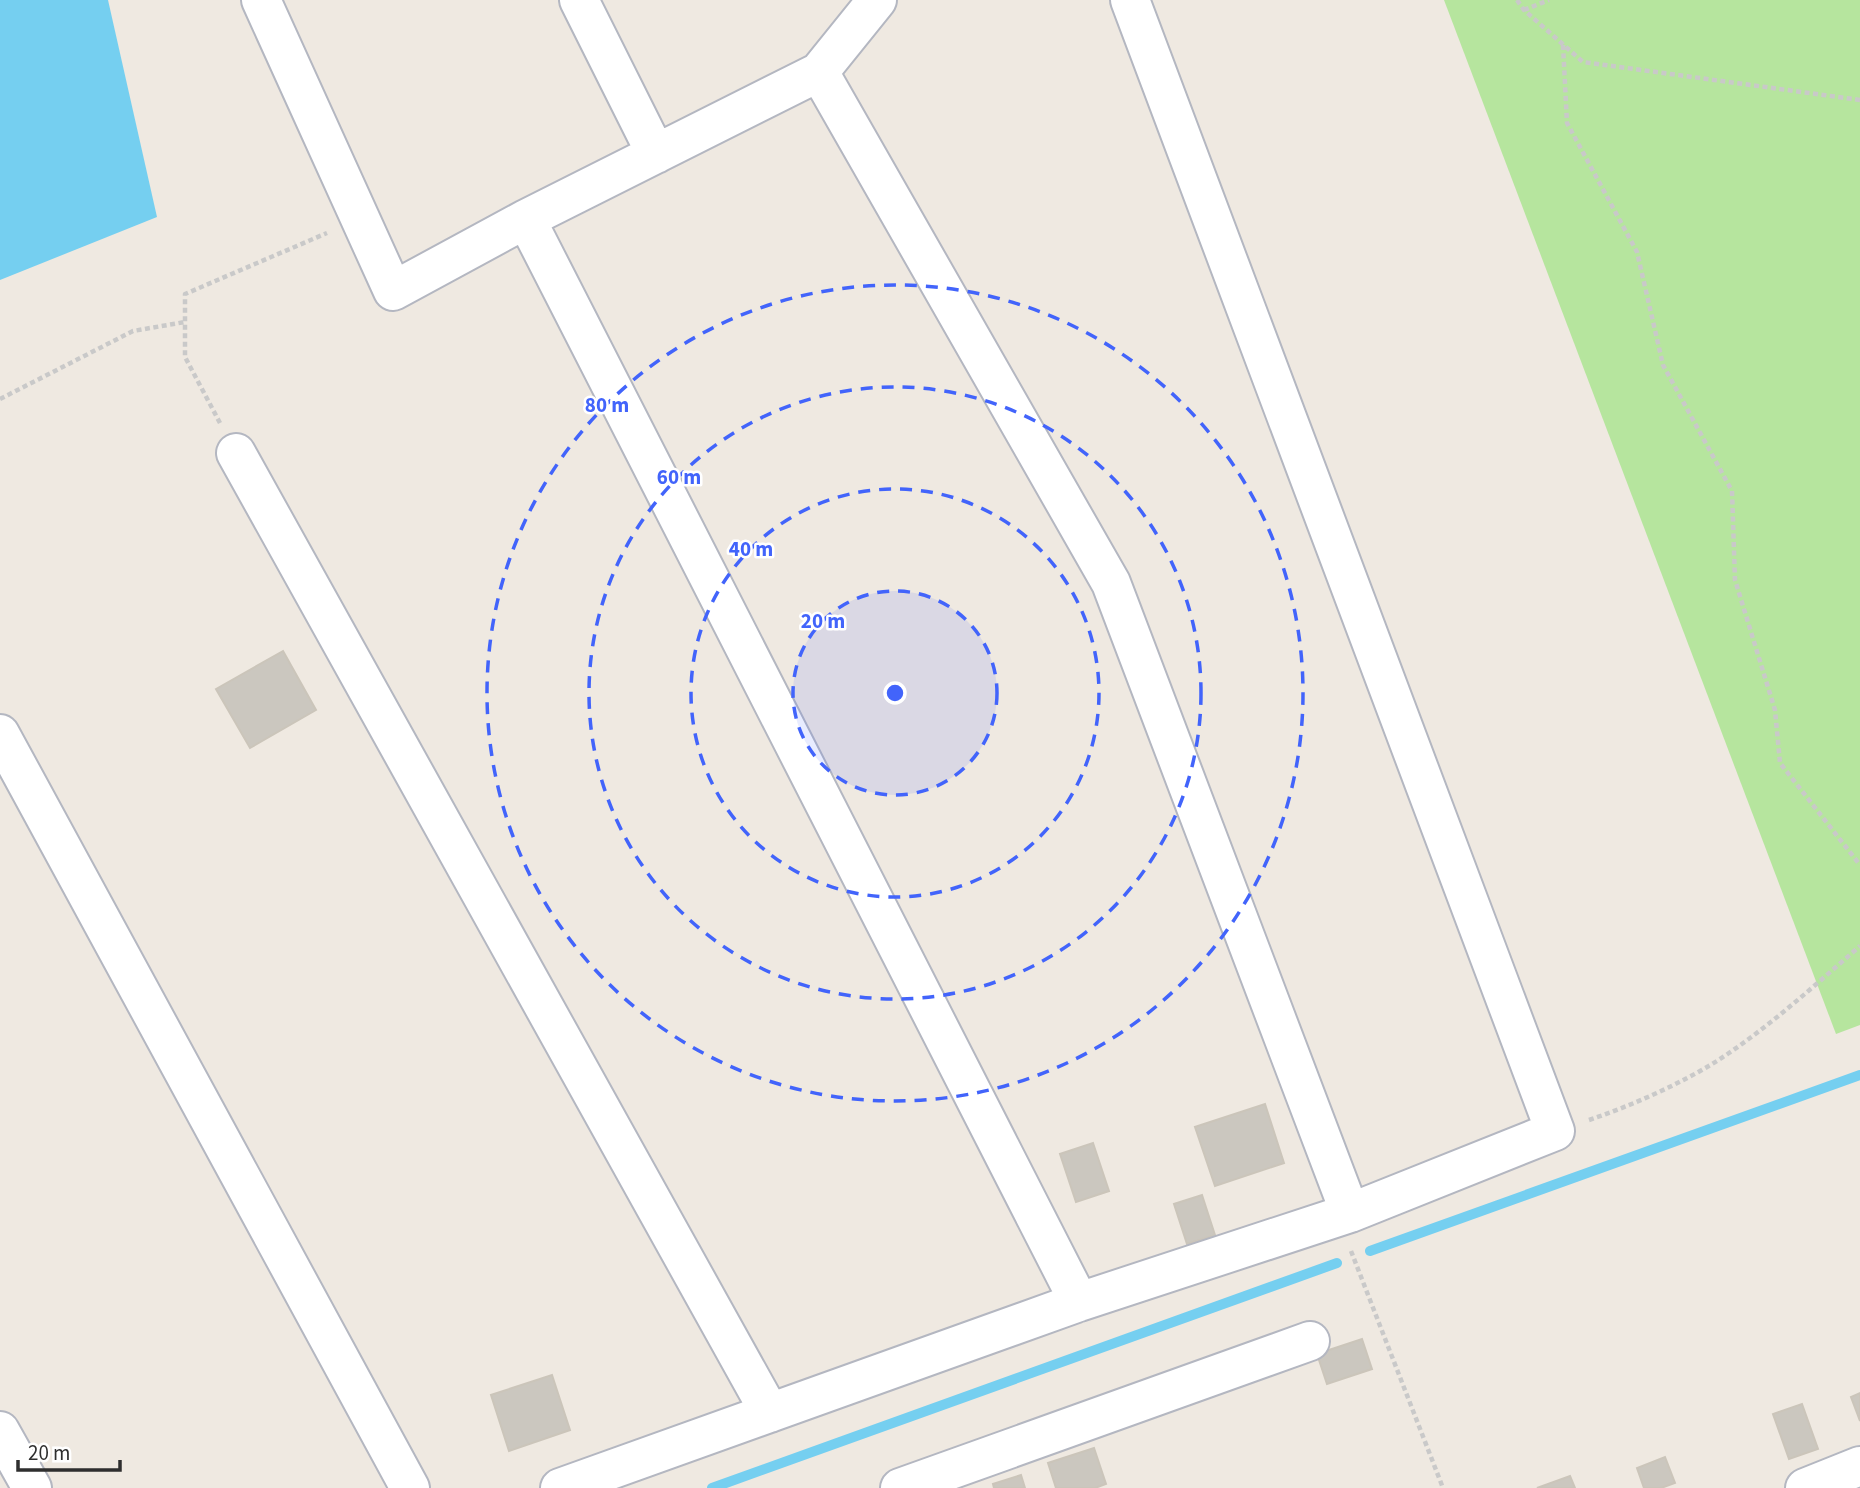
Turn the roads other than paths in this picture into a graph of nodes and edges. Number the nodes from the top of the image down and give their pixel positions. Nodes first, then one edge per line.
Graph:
1 (261, 0) edge
2 (579, 0) edge
3 (1130, 0) edge
4 (858, 8) edge
5 (819, 72) junction
6 (656, 154) junction
7 (526, 219) junction
8 (236, 453) road end
9 (0, 734) edge
10 (1344, 1215) junction
11 (1079, 1302) junction
12 (1310, 1341) dead end
13 (770, 1413) junction
14 (0, 1431) edge
15 (1858, 1474) edge
16 (32, 1488) edge
17 (410, 1488) edge
18 (560, 1488) edge
19 (900, 1488) edge
20 (1805, 1488) edge

1 - 7 street
2 - 6 street
3 - 10 street
4 - 5 street
5 - 6 street
5 - 10 street
6 - 7 street
7 - 11 street
8 - 13 street
9 - 17 street
10 - 11 street
11 - 13 street
12 - 19 street
13 - 18 street
14 - 16 street
15 - 20 street

